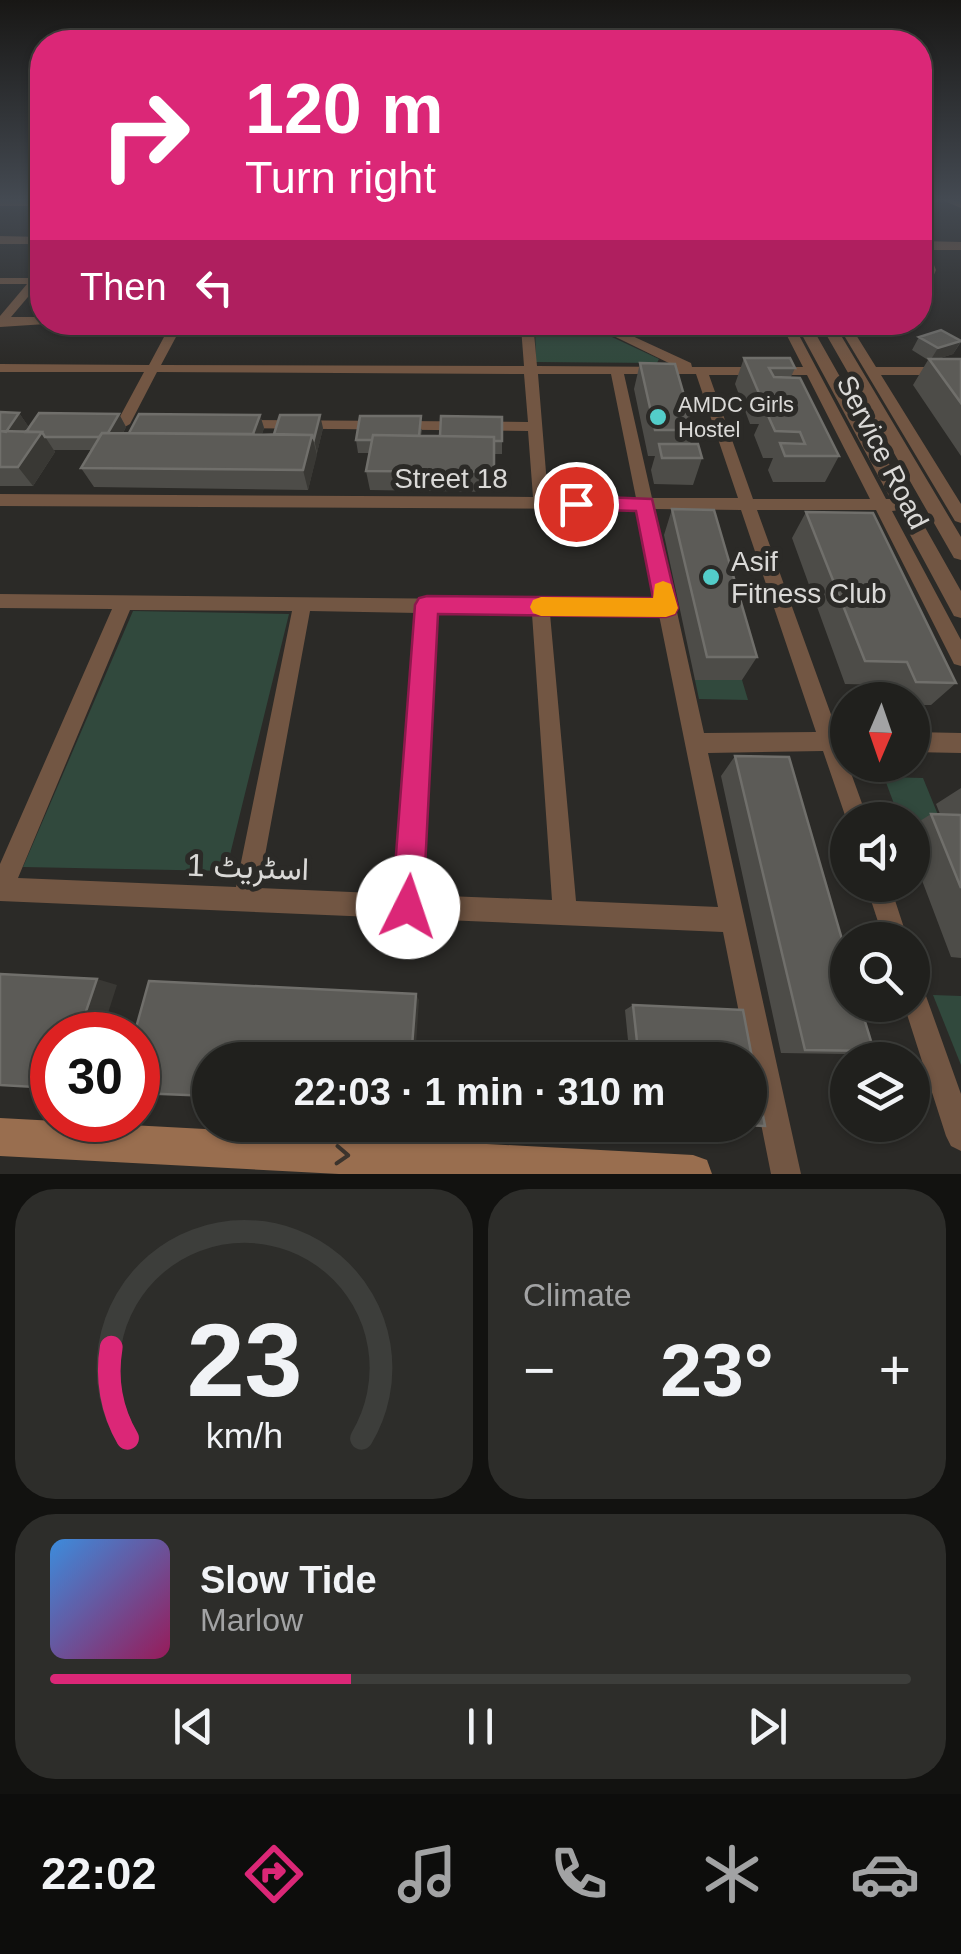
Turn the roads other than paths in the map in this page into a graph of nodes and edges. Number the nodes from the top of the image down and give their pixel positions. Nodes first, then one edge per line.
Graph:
1 (30, 280) edge
2 (0, 281) edge
3 (30, 291) edge
4 (30, 321) edge
5 (1, 322) edge
6 (171, 335) edge
7 (528, 335) edge
8 (619, 335) edge
9 (793, 335) edge
10 (809, 335) edge
11 (834, 335) edge
12 (850, 335) edge
13 (154, 367) junction
14 (0, 368) edge
15 (532, 368) junction
16 (618, 370) junction
17 (695, 370) junction
18 (812, 371) junction
19 (872, 371) junction
20 (961, 371) edge
21 (106, 424) edge
22 (124, 424) junction
23 (143, 424) edge
24 (222, 424) edge
25 (536, 427) junction
26 (0, 500) edge
27 (541, 503) junction
28 (645, 504) junction
29 (747, 504) junction
30 (882, 505) junction
31 (903, 506) junction
32 (934, 506) junction
33 (959, 510) edge
34 (961, 553) edge
35 (1, 602) edge
36 (124, 602) junction
37 (302, 604) junction
38 (427, 605) junction
39 (540, 606) junction
40 (666, 608) junction
41 (961, 610) edge
42 (961, 658) edge
43 (830, 718) edge
44 (830, 741) edge
45 (930, 742) edge
46 (694, 743) junction
47 (961, 743) edge
48 (0, 889) edge
49 (245, 900) junction
50 (408, 907) junction
51 (565, 914) junction
52 (732, 920) junction
53 (922, 1022) edge
54 (961, 1136) edge
55 (0, 1137) edge
56 (693, 1174) edge
57 (786, 1174) edge

1 - 2 street
3 - 5 street
4 - 5 street
6 - 13 street
7 - 15 street
8 - 17 street
9 - 18 street, Service Road
10 - 31 street
11 - 32 street
12 - 19 street, Service Road
13 - 14 street
13 - 15 street
13 - 22 street
15 - 16 street
15 - 25 street
16 - 17 street
16 - 28 street
17 - 18 street
17 - 29 street
18 - 30 street, Service Road
19 - 20 street
19 - 33 street, Service Road
21 - 22 street
22 - 23 street
24 - 25 street
25 - 27 street
26 - 27 street, Street 18
27 - 28 street, Street 18
28 - 29 street, Street 18
28 - 40 street
29 - 30 street, Street 18
29 - 43 street
30 - 31 street, Street 18
30 - 42 street, Service Road
31 - 41 street
32 - 33 street
32 - 34 street
35 - 36 street
36 - 37 street
36 - 48 street
37 - 38 street
37 - 49 street
38 - 39 street
38 - 50 street
39 - 40 street
39 - 51 street
40 - 46 street
44 - 46 street
45 - 47 street
46 - 52 street
48 - 49 street, اسٹریٹ 1
49 - 50 street, اسٹریٹ 1
50 - 51 street, اسٹریٹ 1
51 - 52 street, اسٹریٹ 1
52 - 57 street
53 - 54 street
55 -> 56 main road

